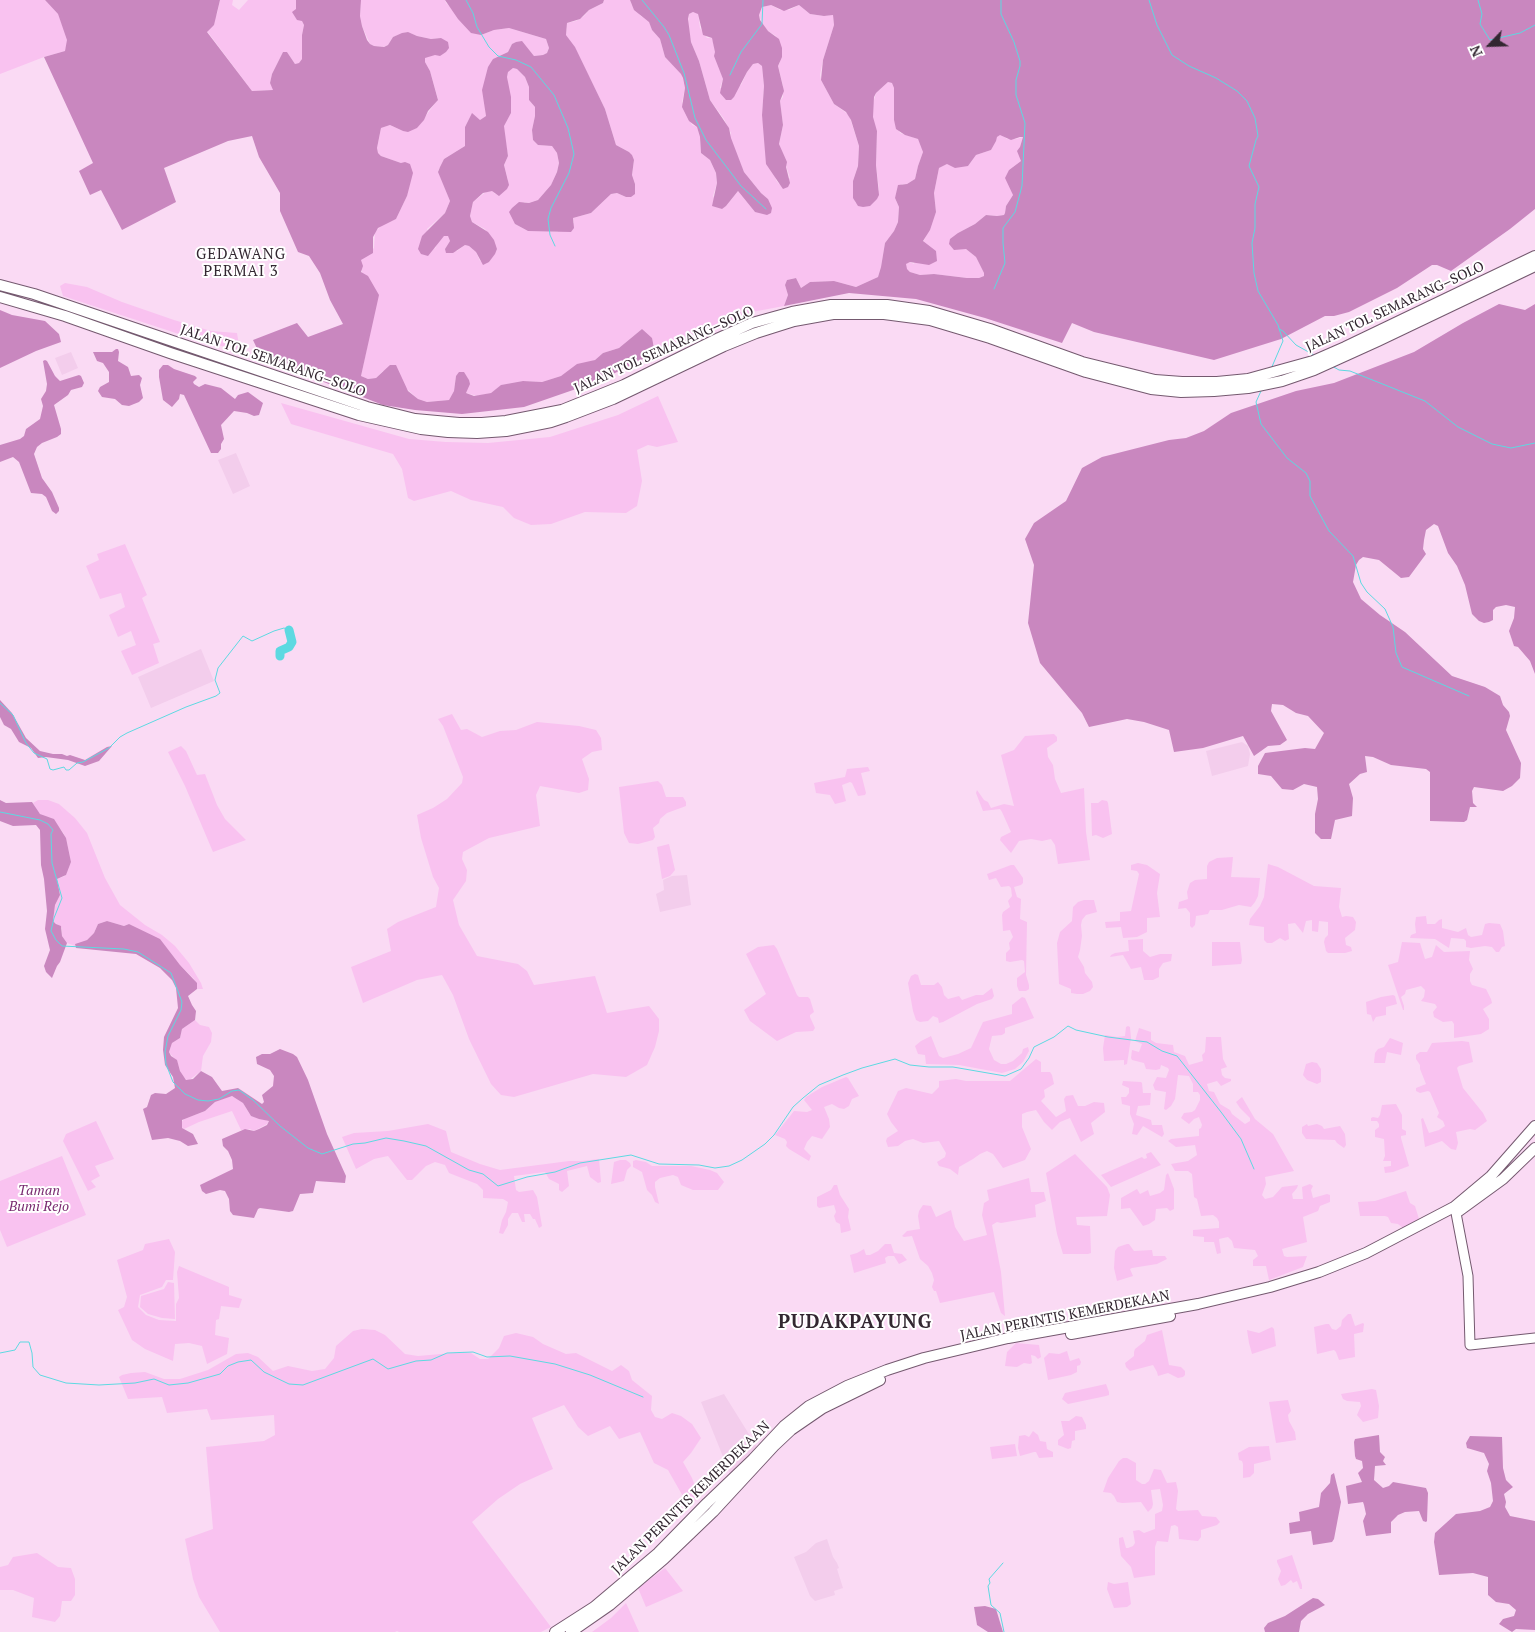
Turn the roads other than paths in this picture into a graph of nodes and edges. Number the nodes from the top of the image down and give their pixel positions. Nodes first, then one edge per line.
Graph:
1 (1535, 256) edge
2 (1535, 266) edge
3 (0, 285) edge
4 (0, 297) edge
5 (1461, 297) junction
6 (1110, 374) junction
7 (1535, 1126) edge
8 (1530, 1137) edge
9 (1535, 1148) edge
10 (1456, 1213) junction
11 (1340, 1267) junction
12 (1535, 1338) edge
13 (611, 1599) junction
14 (555, 1632) edge
15 (571, 1632) edge

1 - 5 highway, JALAN TOL SEMARANG–SOLO
2 - 5 highway, JALAN TOL SEMARANG–SOLO
3 - 6 highway, JALAN TOL SEMARANG–SOLO
4 - 6 highway, JALAN TOL SEMARANG–SOLO
5 - 6 highway, JALAN TOL SEMARANG–SOLO
7 - 8 highway, JALAN PERINTIS KEMERDEKAAN
8 - 11 highway, JALAN PERINTIS KEMERDEKAAN
9 - 10 highway, JALAN PERINTIS KEMERDEKAAN
10 - 11 highway, JALAN PERINTIS KEMERDEKAAN
10 - 12 main road
11 - 13 highway, JALAN PERINTIS KEMERDEKAAN
13 - 14 highway, JALAN PERINTIS KEMERDEKAAN
13 - 15 highway, JALAN PERINTIS KEMERDEKAAN

